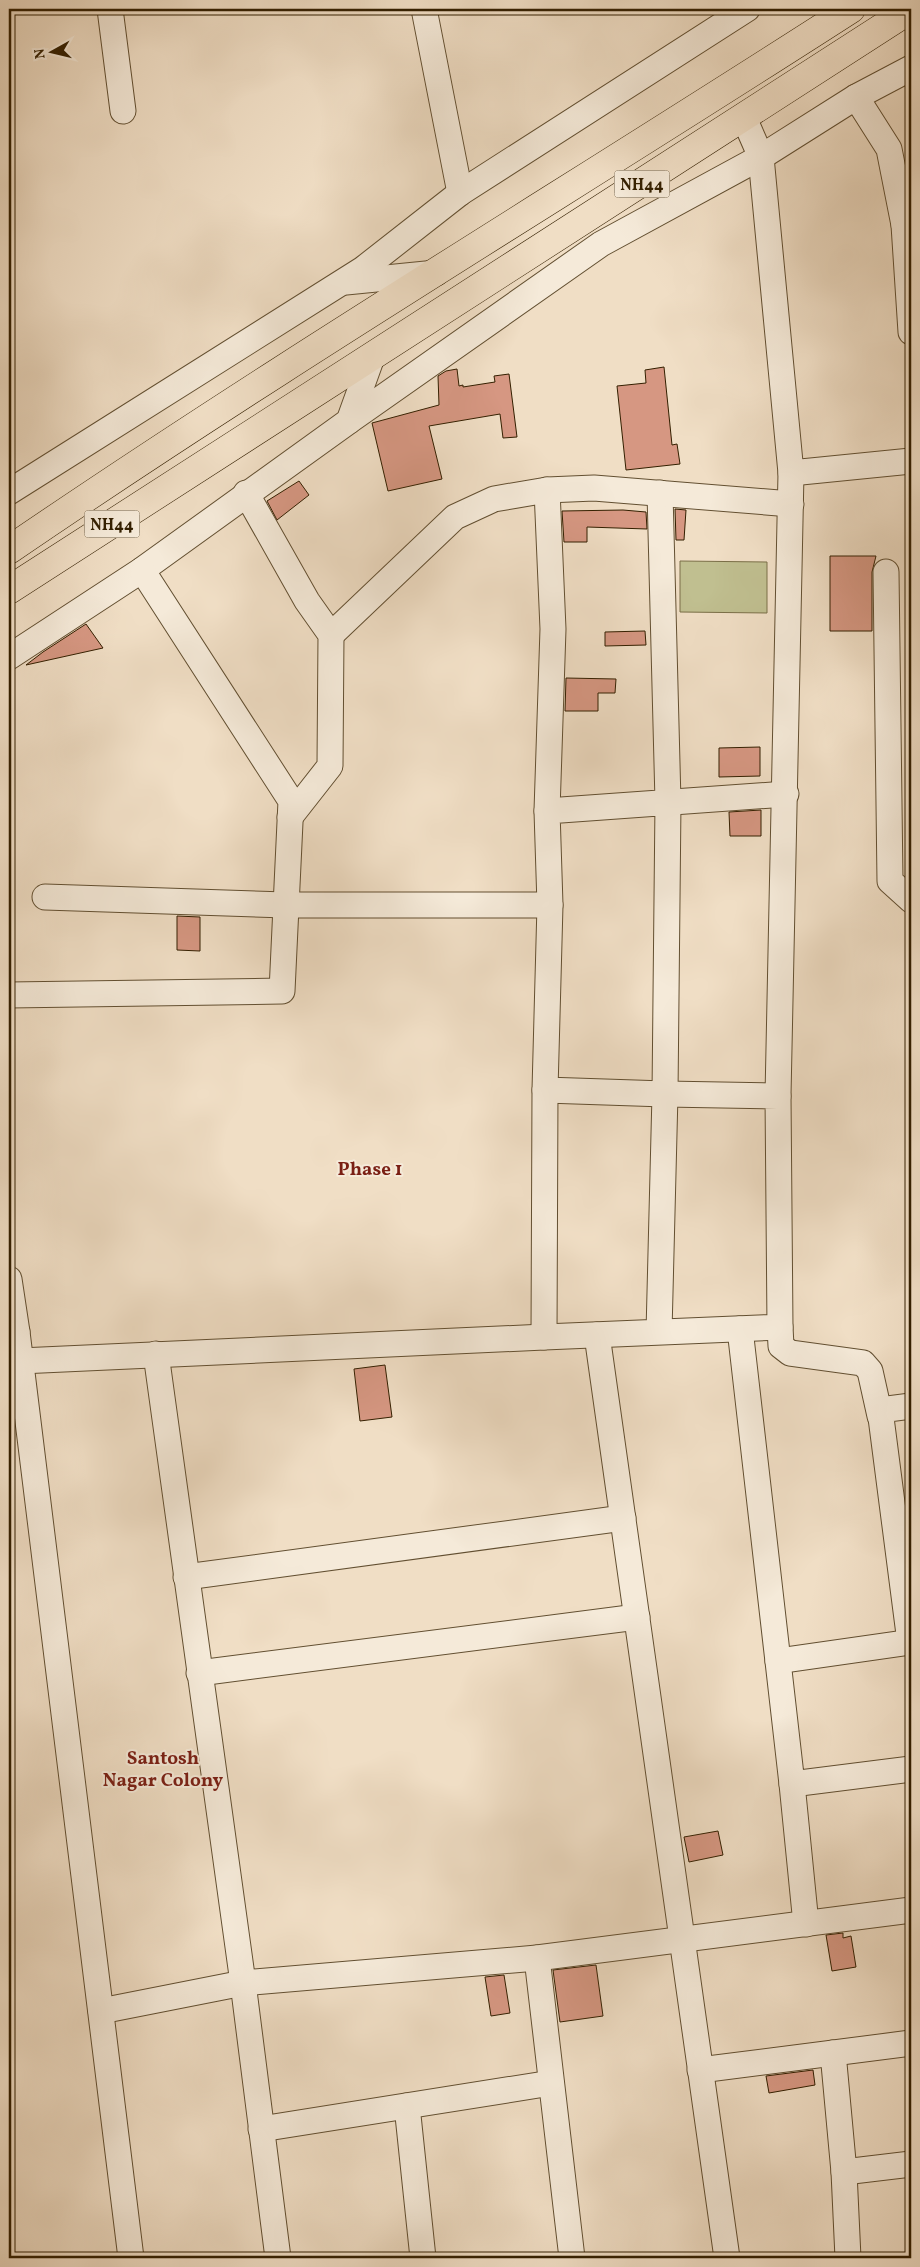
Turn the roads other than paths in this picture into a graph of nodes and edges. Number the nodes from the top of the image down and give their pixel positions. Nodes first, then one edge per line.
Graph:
1 (110, 9) edge
2 (424, 9) edge
3 (746, 9) edge
4 (851, 9) edge
5 (911, 9) edge
6 (911, 68) edge
7 (856, 97) junction
8 (123, 111) dead end
9 (744, 118) junction
10 (761, 157) junction
11 (460, 193) junction
12 (908, 223) edge
13 (436, 273) junction
14 (341, 283) junction
15 (911, 332) edge
16 (372, 357) junction
17 (349, 420) junction
18 (911, 461) edge
19 (791, 473) junction
20 (547, 490) junction
21 (9, 492) edge
22 (246, 493) junction
23 (660, 493) junction
24 (791, 504) junction
25 (9, 550) edge
26 (142, 570) junction
27 (886, 572) dead end
28 (9, 590) edge
29 (331, 635) junction
30 (9, 657) edge
31 (786, 794) junction
32 (668, 802) junction
33 (547, 811) junction
34 (290, 817) junction
35 (45, 897) dead end
36 (911, 900) edge
37 (286, 905) junction
38 (550, 905) junction
39 (9, 995) edge
40 (545, 1090) junction
41 (665, 1094) junction
42 (778, 1096) junction
43 (9, 1279) edge
44 (780, 1327) junction
45 (740, 1329) junction
46 (13, 1332) edge
47 (659, 1332) junction
48 (597, 1335) junction
49 (544, 1337) junction
50 (156, 1354) junction
51 (20, 1360) junction
52 (911, 1406) edge
53 (880, 1416) junction
54 (623, 1518) junction
55 (186, 1576) junction
56 (636, 1617) junction
57 (910, 1642) edge
58 (778, 1661) junction
59 (199, 1673) junction
60 (911, 1769) edge
61 (792, 1784) junction
62 (911, 1910) edge
63 (806, 1924) junction
64 (682, 1940) junction
65 (537, 1958) junction
66 (243, 1984) junction
67 (101, 2011) junction
68 (911, 2043) edge
69 (833, 2053) junction
70 (700, 2070) junction
71 (552, 2083) junction
72 (407, 2106) junction
73 (261, 2130) junction
74 (911, 2164) edge
75 (844, 2172) junction
76 (131, 2258) edge
77 (278, 2258) edge
78 (423, 2258) edge
79 (572, 2258) edge
80 (727, 2258) edge
81 (848, 2258) edge

1 - 8 street
2 - 11 street
3 - 11 street
4 - 13 highway, NH44
5 - 9 highway, NH44
6 - 7 street
7 - 10 street
7 - 12 street
9 - 10 street
9 - 16 highway, NH44
10 - 17 street
10 - 19 street
11 - 14 street
12 - 15 street
13 - 14 street
13 - 25 highway, NH44
14 - 21 street
16 - 17 street
16 - 28 highway, NH44
17 - 22 street
18 - 19 street
19 - 24 street
20 - 23 street
20 - 29 street
20 - 33 street
22 - 26 street
22 - 29 street
23 - 24 street
23 - 32 street
24 - 31 street
26 - 30 street
26 - 34 street
27 - 36 street
29 - 34 street
31 - 32 street
31 - 42 street
32 - 33 street
32 - 41 street
33 - 38 street
34 - 37 street
35 - 37 street
37 - 38 street
37 - 39 street
38 - 40 street
40 - 41 street
40 - 49 street
41 - 42 street
41 - 47 street
42 - 44 street
43 - 46 street
44 - 45 street
44 - 53 street
45 - 47 street
45 - 58 street
46 - 51 street
47 - 48 street
48 - 49 street
48 - 54 street
49 - 50 street
50 - 51 street
50 - 55 street
51 - 67 street
52 - 53 street
53 - 57 street
54 - 55 street
54 - 56 street
55 - 59 street
56 - 59 street
56 - 64 street
57 - 58 street
58 - 61 street
59 - 66 street
60 - 61 street
61 - 63 street
62 - 63 street
63 - 64 street
64 - 65 street
64 - 70 street
65 - 66 street
65 - 71 street
66 - 67 street
66 - 73 street
67 - 76 street
68 - 69 street
69 - 70 street
69 - 75 street
70 - 80 street
71 - 72 street
71 - 79 street
72 - 73 street
72 - 78 street
73 - 77 street
74 - 75 street
75 - 81 street

